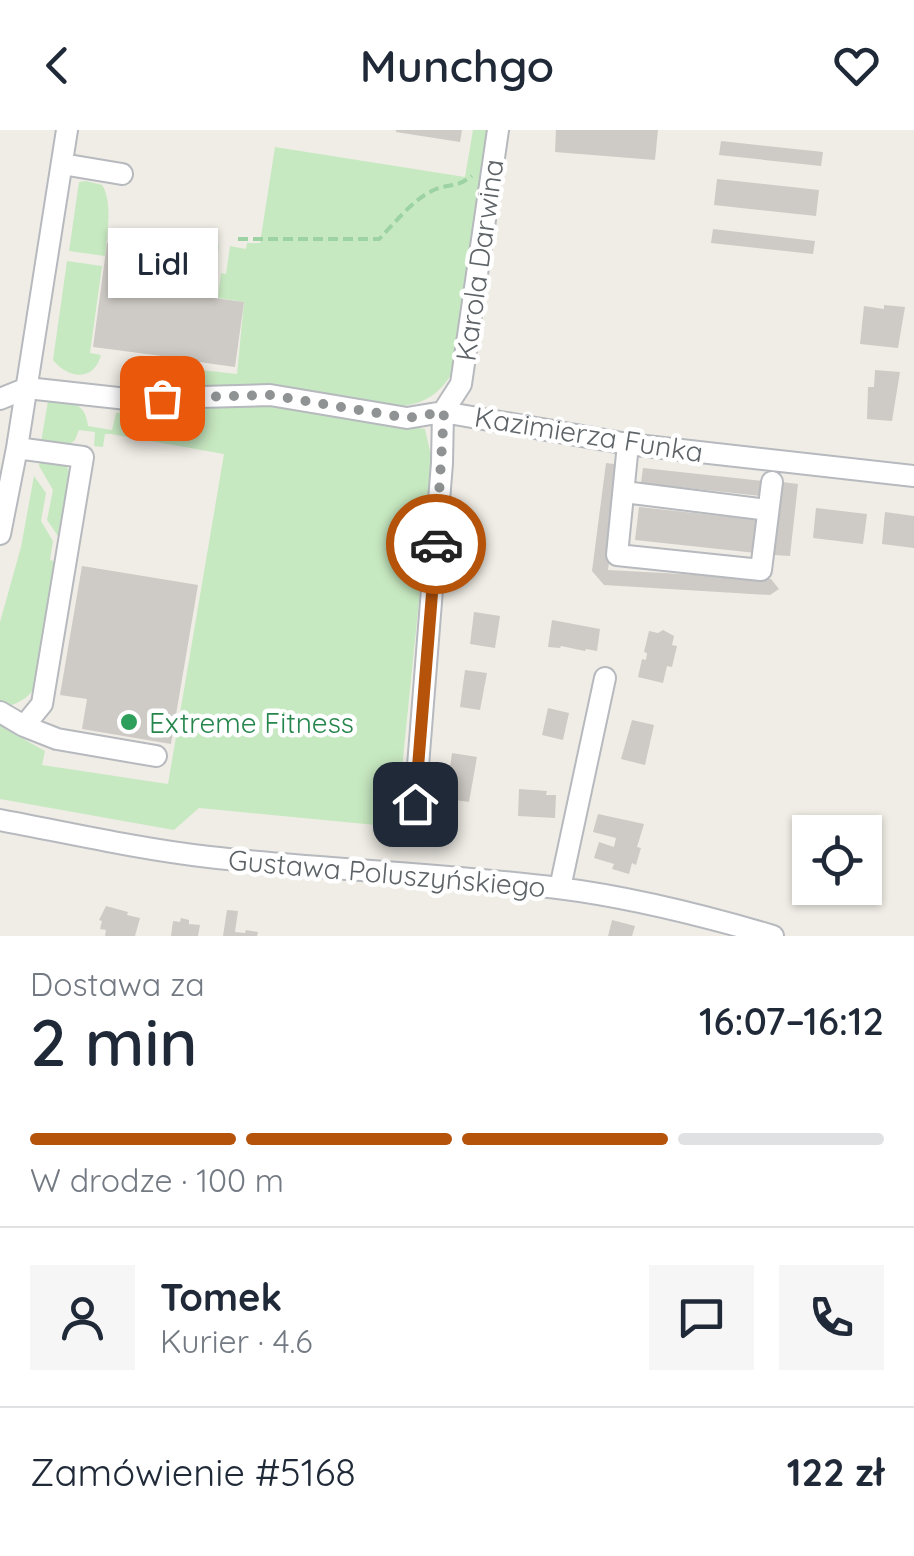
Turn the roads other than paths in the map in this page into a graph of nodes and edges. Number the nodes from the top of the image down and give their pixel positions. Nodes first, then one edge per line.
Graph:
1 (68, 130) edge
2 (496, 140) edge
3 (62, 164) junction
4 (122, 174) dead end
5 (27, 388) junction
6 (0, 398) edge
7 (444, 412) junction
8 (628, 444) junction
9 (17, 448) junction
10 (914, 476) edge
11 (772, 482) dead end
12 (624, 492) junction
13 (768, 510) junction
14 (0, 534) edge
15 (605, 678) dead end
16 (0, 712) edge
17 (24, 726) junction
18 (156, 756) dead end
19 (415, 804) dead end
20 (0, 820) edge
21 (560, 888) junction
22 (772, 936) edge

1 - 3 street
2 - 7 street, Karola Darwina
3 - 4 street
3 - 5 street
5 - 6 street
5 - 7 street, Kazimierza Funka
5 - 9 street
7 - 8 street, Kazimierza Funka
7 - 19 street, Karola Darwina
8 - 10 street, Kazimierza Funka
8 - 12 street
9 - 14 street
9 - 17 street
11 - 13 street
12 - 13 street
12 - 13 street
15 - 21 street
16 - 17 street
17 - 18 street
20 - 21 street, Gustawa Poluszyńskiego
21 - 22 street, Gustawa Poluszyńskiego

